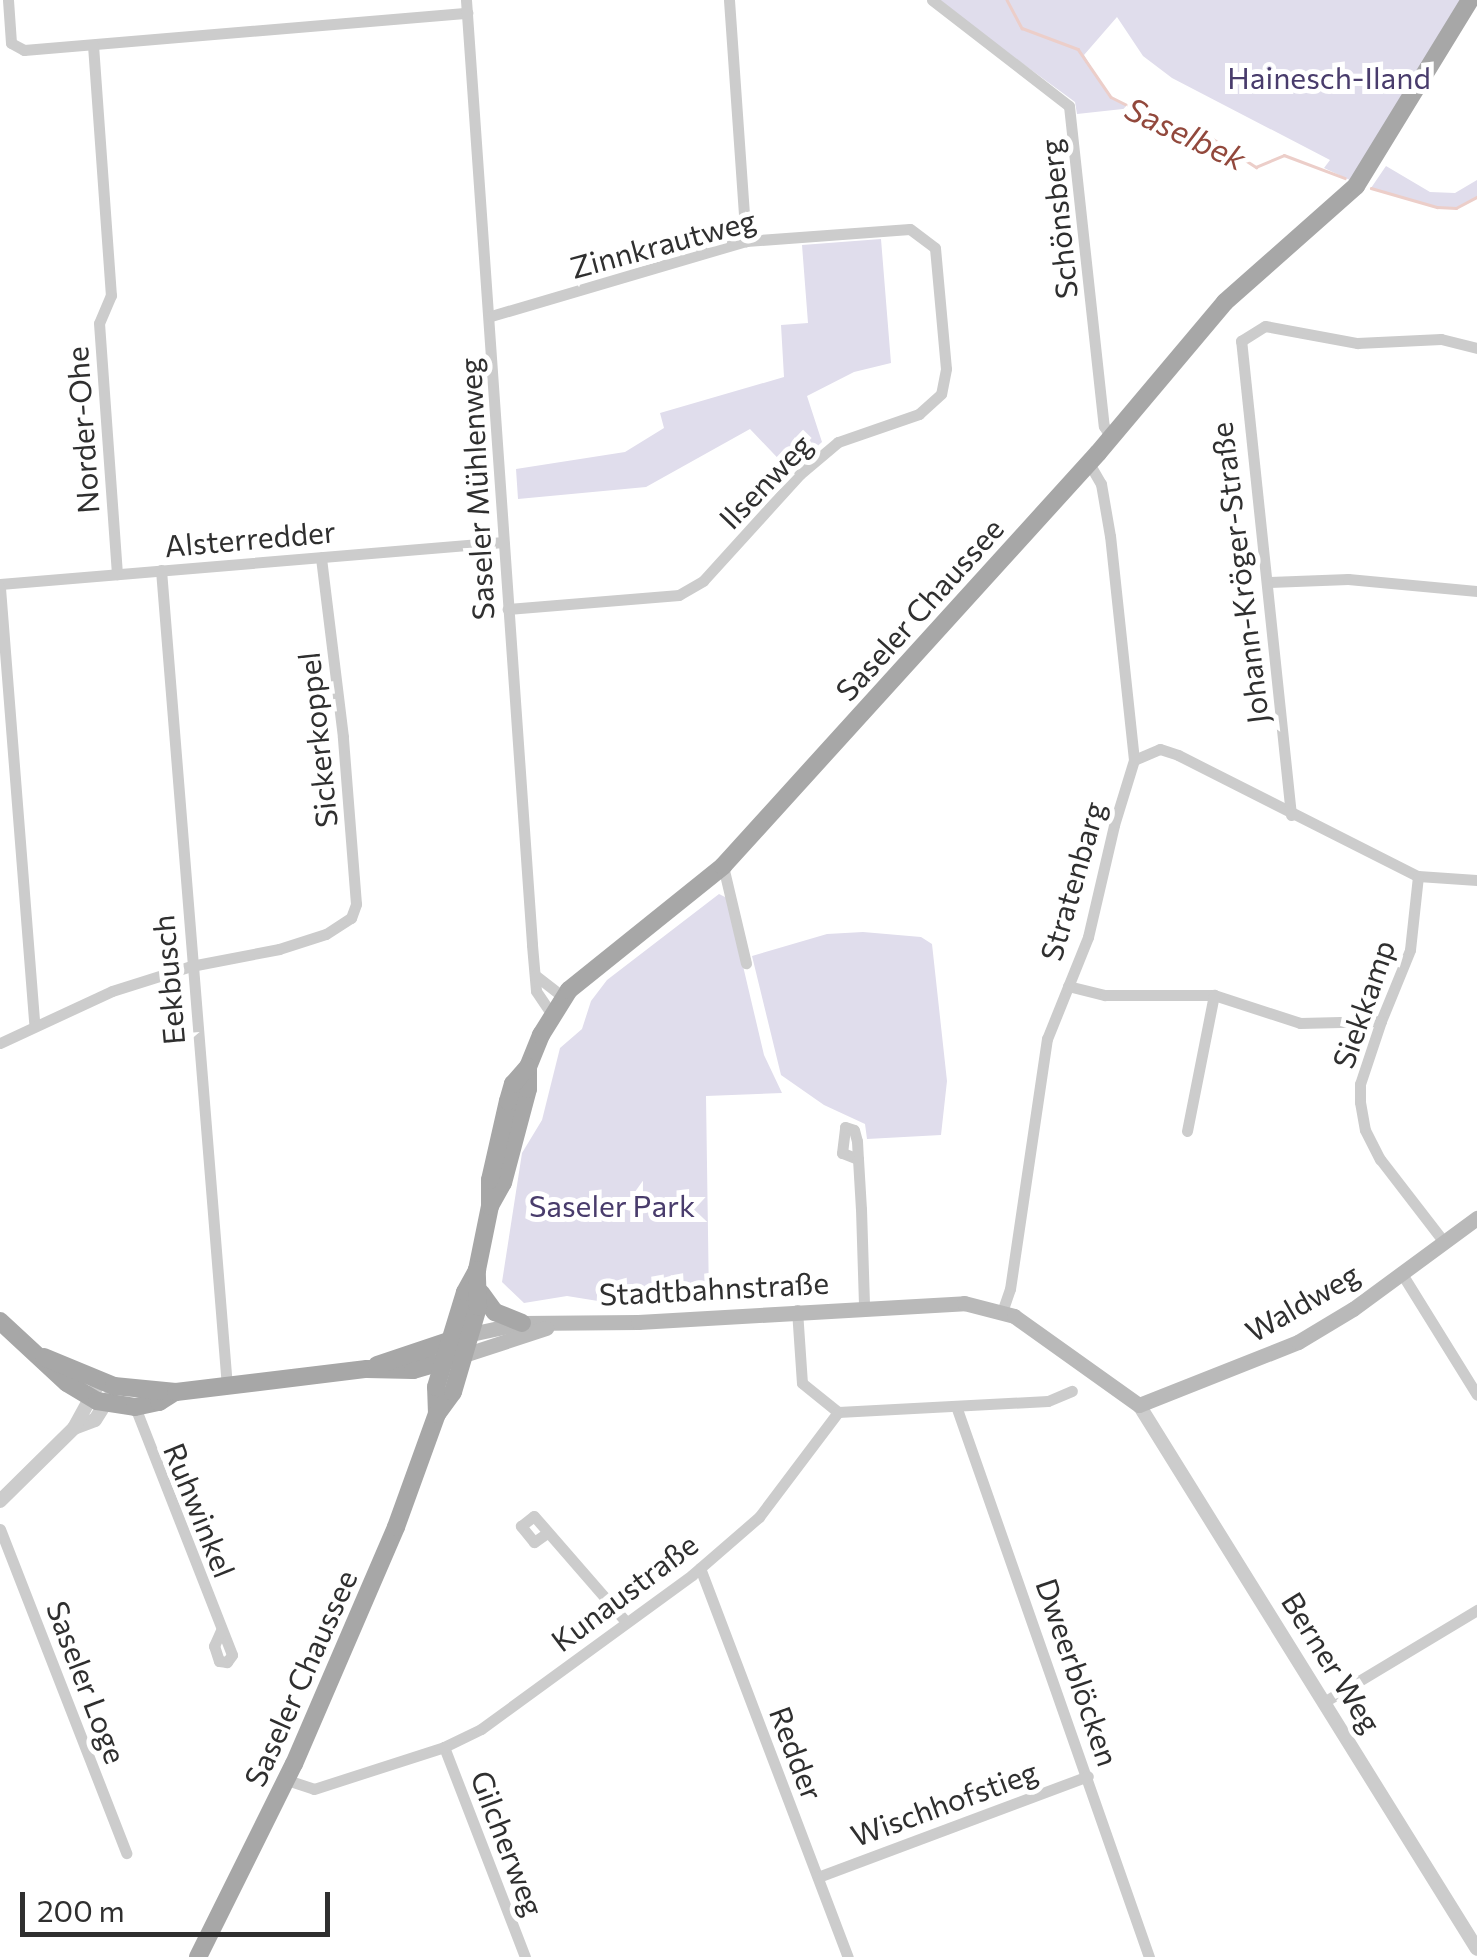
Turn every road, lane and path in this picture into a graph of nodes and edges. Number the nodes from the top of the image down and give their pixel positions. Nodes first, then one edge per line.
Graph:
1 (8, 0) edge
2 (729, 0) edge
3 (932, 0) edge
4 (1470, 0) edge
5 (467, 6) edge
6 (93, 45) junction
7 (910, 229) joint
8 (746, 241) junction
9 (490, 316) junction
10 (1477, 348) edge
11 (1111, 438) junction
12 (1089, 462) junction
13 (503, 542) junction
14 (321, 557) junction
15 (161, 570) junction
16 (117, 574) junction
17 (1267, 582) junction
18 (0, 586) edge
19 (1477, 592) edge
20 (508, 609) junction
21 (1134, 760) junction
22 (1291, 816) junction
23 (723, 866) junction
24 (1418, 876) junction
25 (1477, 880) edge
26 (746, 962) dead end
27 (191, 966) junction
28 (535, 975) junction
29 (1068, 986) junction
30 (1214, 995) junction
31 (563, 997) junction
32 (552, 1015) junction
33 (1381, 1021) junction
34 (34, 1023) junction
35 (0, 1043) edge
36 (1186, 1131) dead end
37 (858, 1158) dead end
38 (1477, 1218) edge
39 (1444, 1242) junction
40 (477, 1270) junction
41 (1402, 1274) junction
42 (481, 1294) junction
43 (864, 1306) junction
44 (797, 1310) junction
45 (1002, 1312) junction
46 (0, 1321) edge
47 (522, 1323) junction
48 (566, 1324) junction
49 (472, 1334) junction
50 (452, 1340) junction
51 (466, 1355) junction
52 (445, 1362) junction
53 (366, 1369) junction
54 (227, 1386) junction
55 (102, 1392) junction
56 (176, 1392) junction
57 (1477, 1395) edge
58 (1048, 1401) dead end
59 (1139, 1405) junction
60 (956, 1406) junction
61 (135, 1407) junction
62 (838, 1412) junction
63 (437, 1414) junction
64 (0, 1500) edge
65 (0, 1529) edge
66 (547, 1532) dead end
67 (700, 1568) junction
68 (1477, 1610) edge
69 (626, 1622) junction
70 (221, 1630) dead end
71 (1324, 1702) junction
72 (444, 1747) junction
73 (1088, 1776) junction
74 (287, 1780) junction
75 (126, 1853) dead end
76 (818, 1877) junction
77 (1477, 1950) edge
78 (198, 1957) edge
79 (524, 1957) edge
80 (848, 1957) edge
81 (1149, 1957) edge

1 - 6 street
2 - 8 street
3 - 11 street, Schönsberg
4 - 11 main road, Saseler Chaussee
5 - 6 street
5 - 9 street, Saseler Mühlenweg
6 - 16 street, Norder-Ohe
7 - 8 street, Zinnkrautweg
7 - 20 street, Ilsenweg
8 - 9 street, Zinnkrautweg
9 - 13 street, Saseler Mühlenweg
10 - 17 street, Johann-Kröger-Straße
11 - 12 main road, Saseler Chaussee
12 - 21 street, Stratenbarg
12 - 23 main road, Saseler Chaussee
13 - 14 street, Alsterredder
13 - 20 street, Saseler Mühlenweg
14 - 15 street, Alsterredder
14 - 27 street, Sickerkoppel
15 - 16 street, Alsterredder
15 - 27 street, Eekbusch
16 - 18 street, Alsterredder
17 - 19 street
17 - 22 street, Johann-Kröger-Straße
18 - 34 street
20 - 28 street, Saseler Mühlenweg
21 - 22 street
21 - 29 street, Stratenbarg
22 - 24 street
23 - 26 street
23 - 31 main road, Saseler Chaussee
24 - 25 street
24 - 33 street, Siekkamp
27 - 34 street
27 - 54 street, Eekbusch
28 - 31 street
28 - 32 street, Saseler Mühlenweg
29 - 30 street
29 - 45 street, Stratenbarg
30 - 33 street
30 - 36 street
31 - 32 main road, Saseler Chaussee
32 - 40 main road, Saseler Chaussee
33 - 39 street, Siekkamp
34 - 35 street
37 - 43 street
38 - 39 main road, Waldweg
39 - 41 main road, Waldweg
40 - 42 main road, Saseler Chaussee
40 - 50 main road, Saseler Chaussee
41 - 57 street
41 - 59 main road, Waldweg
42 - 47 main road
42 - 49 main road, Saseler Chaussee
43 - 44 main road, Stadtbahnstraße
43 - 45 main road, Stadtbahnstraße
44 - 48 main road, Stadtbahnstraße
44 - 62 street
45 - 59 main road
46 - 55 main road
47 - 48 main road, Stadtbahnstraße
47 - 49 main road, Stadtbahnstraße
48 - 51 main road, Stadtbahnstraße
49 - 50 main road, Stadtbahnstraße
49 - 51 main road, Saseler Chaussee
50 - 52 main road, Saseler Chaussee
50 - 53 main road, Stadtbahnstraße
51 - 52 main road, Stadtbahnstraße
51 - 63 main road, Saseler Chaussee
52 - 53 main road, Stadtbahnstraße
52 - 63 main road, Saseler Chaussee
53 - 54 main road, Stadtbahnstraße
54 - 56 main road, Stadtbahnstraße
55 - 56 main road, Stadtbahnstraße
55 - 61 main road, Stadtbahnstraße
55 - 64 street
56 - 61 main road, Stadtbahnstraße
58 - 60 street
59 - 71 street, Berner Weg
60 - 62 street
60 - 73 street, Dweerblöcken
61 - 70 street, Ruhwinkel
62 - 67 street, Kunaustraße
63 - 74 main road, Saseler Chaussee
65 - 75 street, Saseler Loge
66 - 69 street
67 - 69 street, Kunaustraße
67 - 76 street, Redder
68 - 71 street
69 - 72 street, Kunaustraße
71 - 77 street, Berner Weg
72 - 74 street, Kunaustraße
72 - 79 street, Gilcherweg
73 - 76 street, Wischhofstieg
73 - 81 street, Dweerblöcken
74 - 78 main road, Saseler Chaussee
76 - 80 street, Redder

